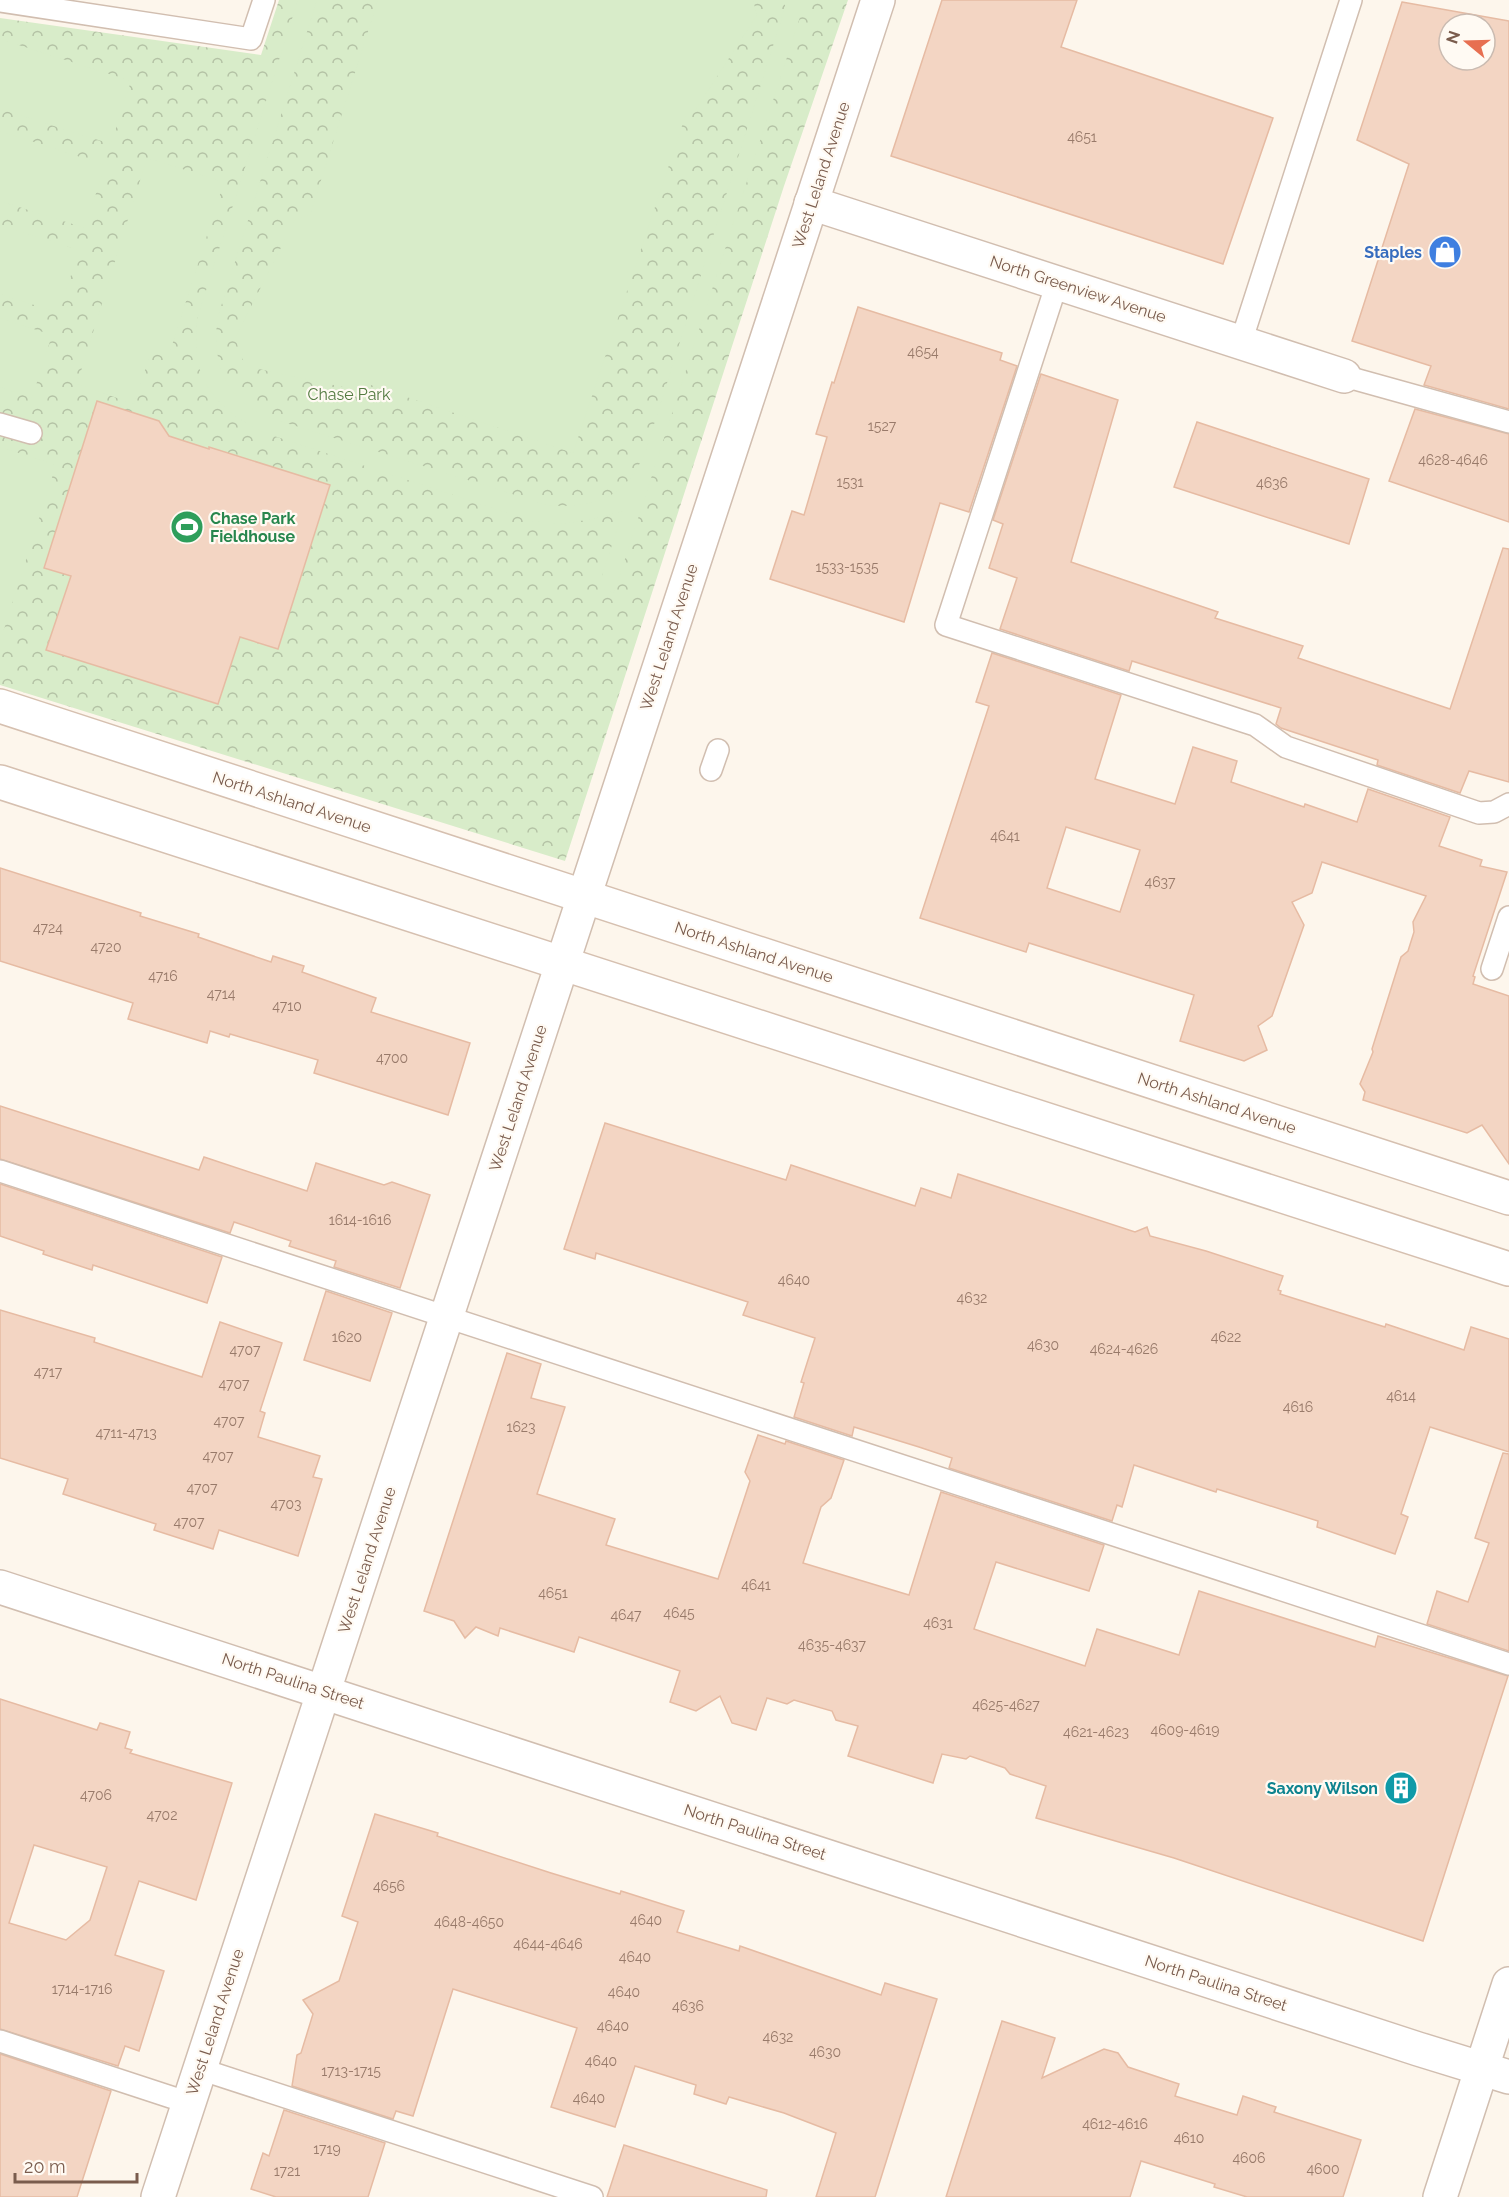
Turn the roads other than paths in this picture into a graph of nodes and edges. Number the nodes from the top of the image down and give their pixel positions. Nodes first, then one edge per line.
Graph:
1 (264, 0) edge
2 (878, 0) edge
3 (1351, 0) edge
4 (0, 1) edge
5 (811, 203) junction
6 (1057, 283) junction
7 (1241, 342) junction
8 (1344, 375) joint
9 (1509, 422) edge
10 (0, 424) edge
11 (31, 434) dead end
12 (0, 706) edge
13 (0, 782) edge
14 (1509, 804) edge
15 (584, 897) junction
16 (1509, 917) edge
17 (563, 962) junction
18 (1492, 969) dead end
19 (0, 1171) edge
20 (1509, 1198) edge
21 (1509, 1269) edge
22 (446, 1316) junction
23 (0, 1587) edge
24 (1509, 1664) edge
25 (324, 1691) junction
26 (1509, 1984) edge
27 (0, 2041) edge
28 (200, 2069) junction
29 (1495, 2072) edge
30 (189, 2103) junction
31 (158, 2197) edge
32 (592, 2197) edge
33 (1440, 2197) edge

1 - 4 lane
2 - 5 street, West Leland Avenue
3 - 7 lane
5 - 6 street, North Greenview Avenue
5 - 15 street, West Leland Avenue
6 - 7 street, North Greenview Avenue
6 - 14 lane
7 - 8 street, North Greenview Avenue
8 - 9 lane
10 - 11 lane
12 - 15 street, North Ashland Avenue
13 - 17 street
15 - 17 street, West Leland Avenue
15 - 20 street, North Ashland Avenue
16 - 18 lane
17 - 21 street
17 - 22 street, West Leland Avenue
19 - 22 lane
22 - 24 lane
22 - 25 street, West Leland Avenue
23 - 25 street, North Paulina Street
25 - 28 street, West Leland Avenue
25 - 29 street, North Paulina Street
26 - 29 street
27 - 30 lane
28 - 30 street, West Leland Avenue
28 - 32 lane
29 - 33 street
30 - 31 street, West Leland Avenue

